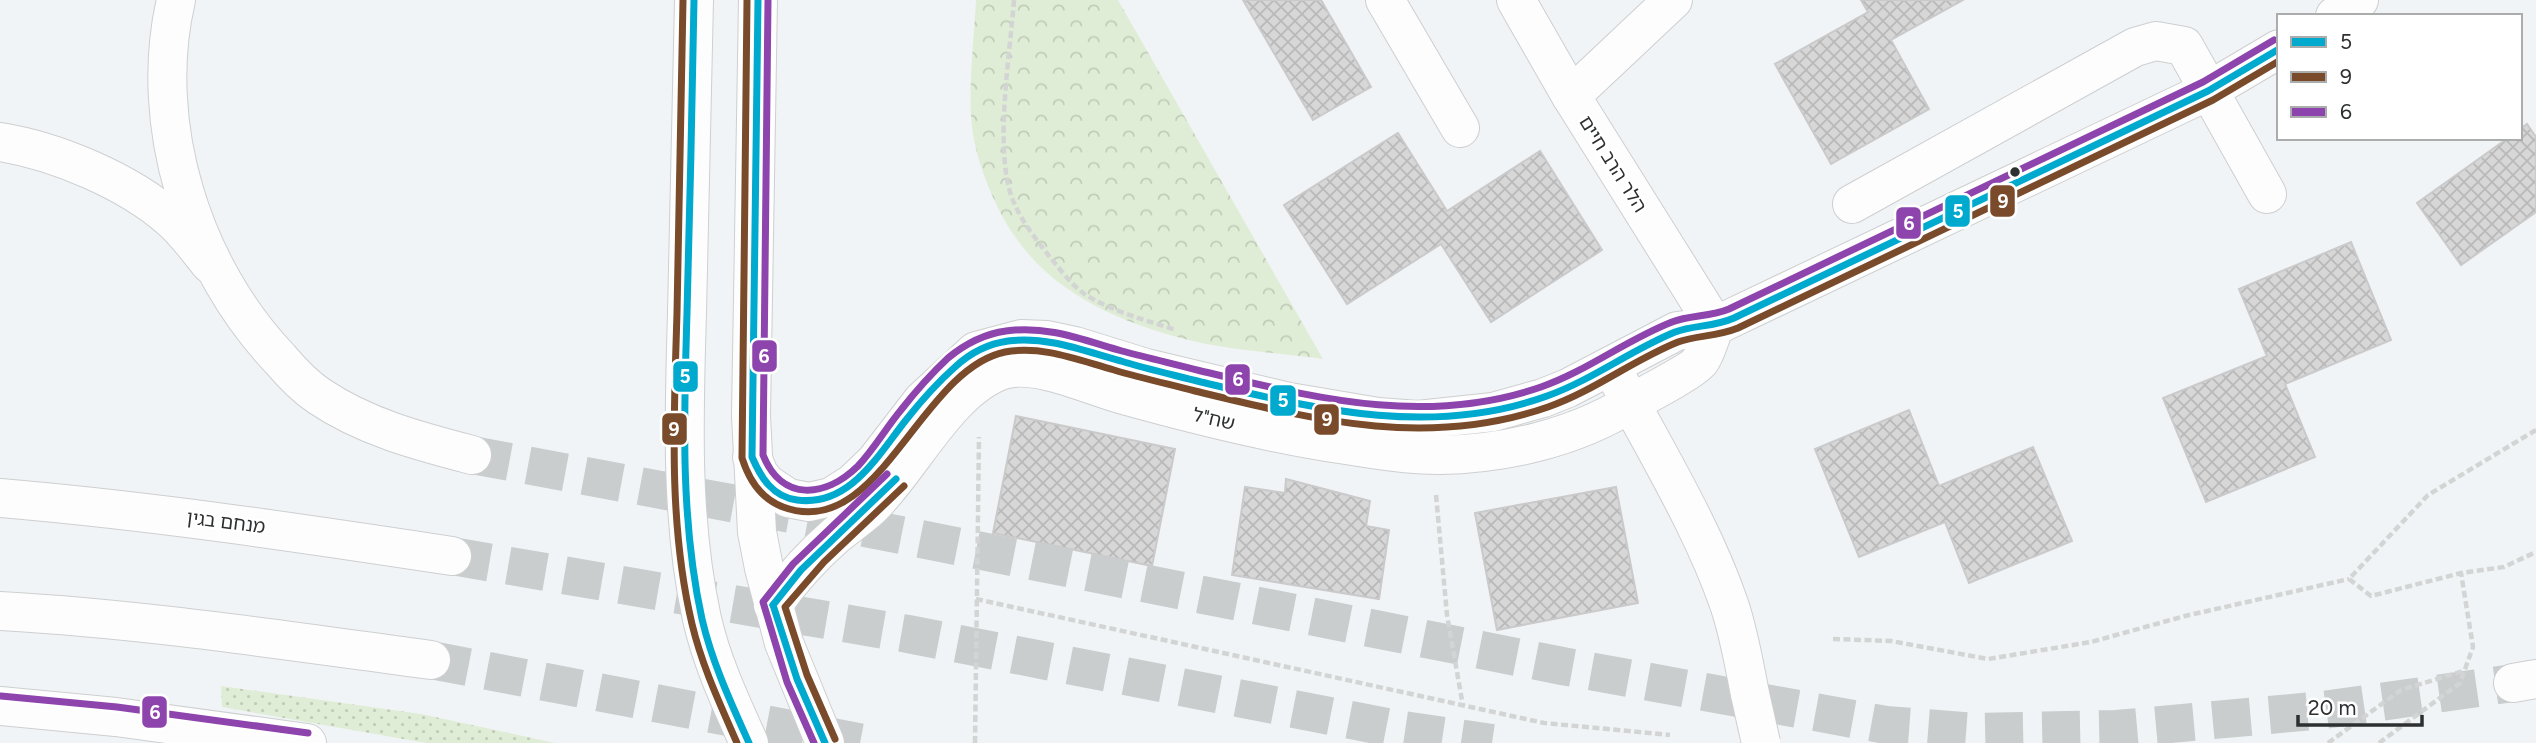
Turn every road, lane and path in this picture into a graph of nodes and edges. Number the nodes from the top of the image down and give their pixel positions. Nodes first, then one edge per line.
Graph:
1 (176, 0) edge
2 (694, 0) edge
3 (758, 0) edge
4 (1014, 0) edge
5 (1385, 0) edge
6 (1516, 0) edge
7 (1673, 0) edge
8 (2359, 0) edge
9 (2338, 14) edge
10 (2277, 51) edge
11 (2208, 91) junction
12 (1571, 96) junction
13 (1460, 128) dead end
14 (0, 142) edge
15 (2267, 194) dead end
16 (1852, 204) dead end
17 (218, 274) junction
18 (1714, 326) junction
19 (1185, 333) dead end
20 (1610, 365) junction
21 (1631, 404) junction
22 (2536, 430) edge
23 (979, 436) dead end
24 (472, 455) tunnel mouth
25 (752, 457) junction
26 (1436, 484) dead end
27 (0, 498) edge
28 (2536, 552) edge
29 (452, 556) tunnel mouth
30 (2461, 573) junction
31 (2349, 579) junction
32 (976, 599) junction
33 (773, 605) junction
34 (0, 611) edge
35 (1833, 639) dead end
36 (431, 660) tunnel mouth
37 (2464, 671) junction
38 (0, 706) edge
39 (1463, 706) junction
40 (1670, 735) dead end
41 (307, 743) edge
42 (749, 743) edge
43 (825, 743) edge
44 (975, 743) edge
45 (1760, 743) edge
46 (2328, 743) edge
47 (2378, 743) edge

1 - 17 main road
2 - 42 main road
3 - 25 main road
4 - 19 path
5 - 13 main road
6 - 12 main road, הלר הרב חיים
7 - 12 main road
8 - 9 main road
10 - 11 main road, שח"ל
11 - 15 main road
11 - 16 main road
11 - 18 main road, שח"ל
12 - 18 main road, הלר הרב חיים
14 - 17 main road
17 - 24 main road
18 - 20 main road, שח"ל
18 - 21 main road, שח"ל
20 - 21 main road
20 - 25 main road, שח"ל
21 - 33 main road, שח"ל
21 - 45 main road, bridge
22 - 31 path
23 - 32 path
25 - 33 main road
26 - 39 path
27 - 29 main road, מנחם בגין
28 - 30 path
30 - 31 path
30 - 37 path
31 - 35 path
32 - 39 path
32 - 44 path
33 - 43 main road
34 - 36 main road
37 - 46 path
37 - 47 path
38 - 41 main road
39 - 40 path

